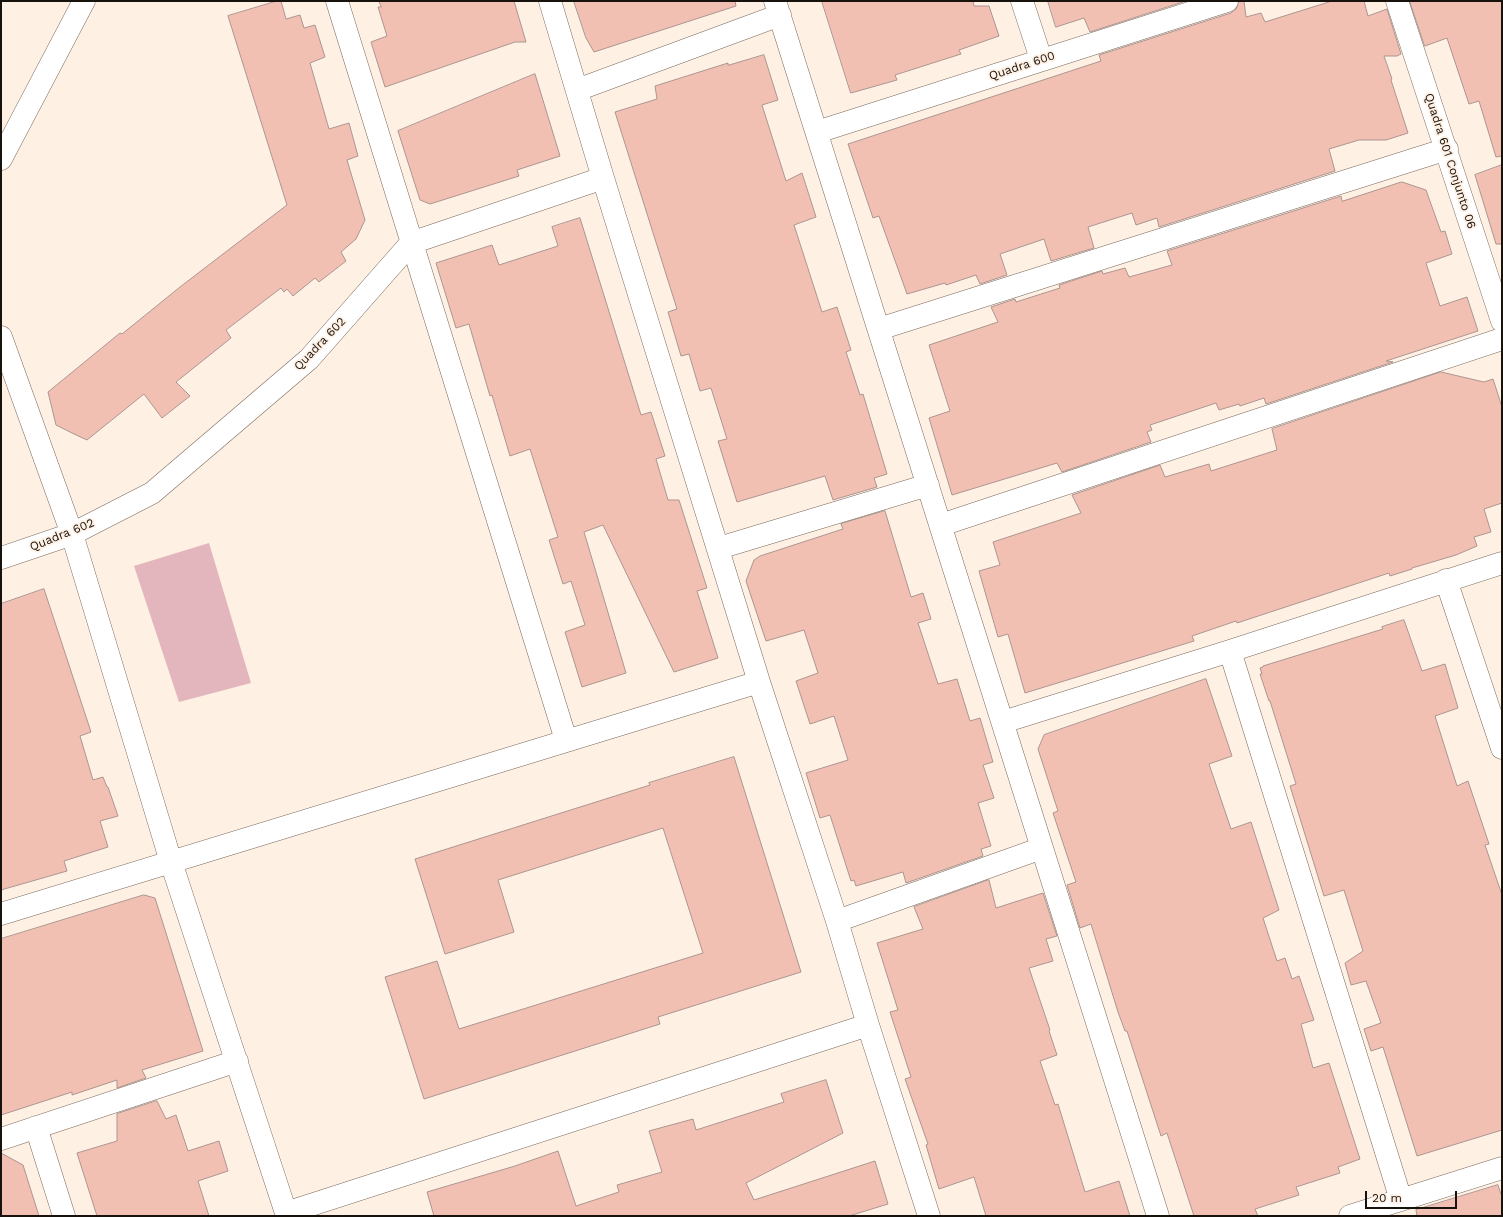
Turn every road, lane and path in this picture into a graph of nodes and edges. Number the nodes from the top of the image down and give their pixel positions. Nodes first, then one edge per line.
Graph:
1 (84, 1) edge
2 (337, 1) edge
3 (550, 1) edge
4 (1022, 1) edge
5 (1227, 1) edge
6 (1397, 1) edge
7 (778, 8) edge
8 (1040, 59) junction
9 (577, 90) junction
10 (817, 132) junction
11 (1447, 149) junction
12 (1, 159) edge
13 (603, 178) junction
14 (411, 243) junction
15 (1502, 320) edge
16 (879, 329) junction
17 (1, 338) edge
18 (1502, 339) edge
19 (928, 485) junction
20 (941, 525) junction
21 (72, 534) junction
22 (719, 548) junction
23 (1, 558) edge
24 (1502, 563) edge
25 (1446, 580) junction
26 (1230, 651) junction
27 (759, 682) junction
28 (1003, 722) junction
29 (566, 740) junction
30 (1502, 748) edge
31 (1042, 848) junction
32 (171, 862) junction
33 (1, 914) edge
34 (837, 921) junction
35 (868, 1025) junction
36 (237, 1061) junction
37 (36, 1127) junction
38 (1, 1139) edge
39 (1502, 1168) edge
40 (1401, 1200) junction
41 (286, 1215) edge
42 (64, 1216) edge
43 (929, 1216) edge
44 (1158, 1216) edge
45 (1350, 1216) edge

1 - 12 street
2 - 14 street
3 - 9 street
4 - 8 street
5 - 8 street, Quadra 600
6 - 11 street, Quadra 601 Conjunto 06
7 - 9 street
7 - 10 street
8 - 10 street, Quadra 600
9 - 13 street
10 - 16 street
11 - 15 street, Quadra 601 Conjunto 06
11 - 16 street
13 - 14 street
13 - 22 street
14 - 21 street, Quadra 602
14 - 29 street
16 - 19 street
17 - 21 street
18 - 20 street
19 - 20 street
19 - 22 street
20 - 28 street
21 - 23 street, Quadra 602
21 - 32 street
22 - 27 street
24 - 25 street
25 - 26 street
25 - 30 street
26 - 28 street
26 - 40 street
27 - 29 street
27 - 34 street
28 - 31 street
29 - 32 street
31 - 34 street
31 - 44 street
32 - 33 street
32 - 36 street
34 - 35 street
35 - 41 street
35 - 43 street
36 - 37 street
36 - 41 street
37 - 38 street
37 - 42 street
39 - 40 street
40 - 45 street

